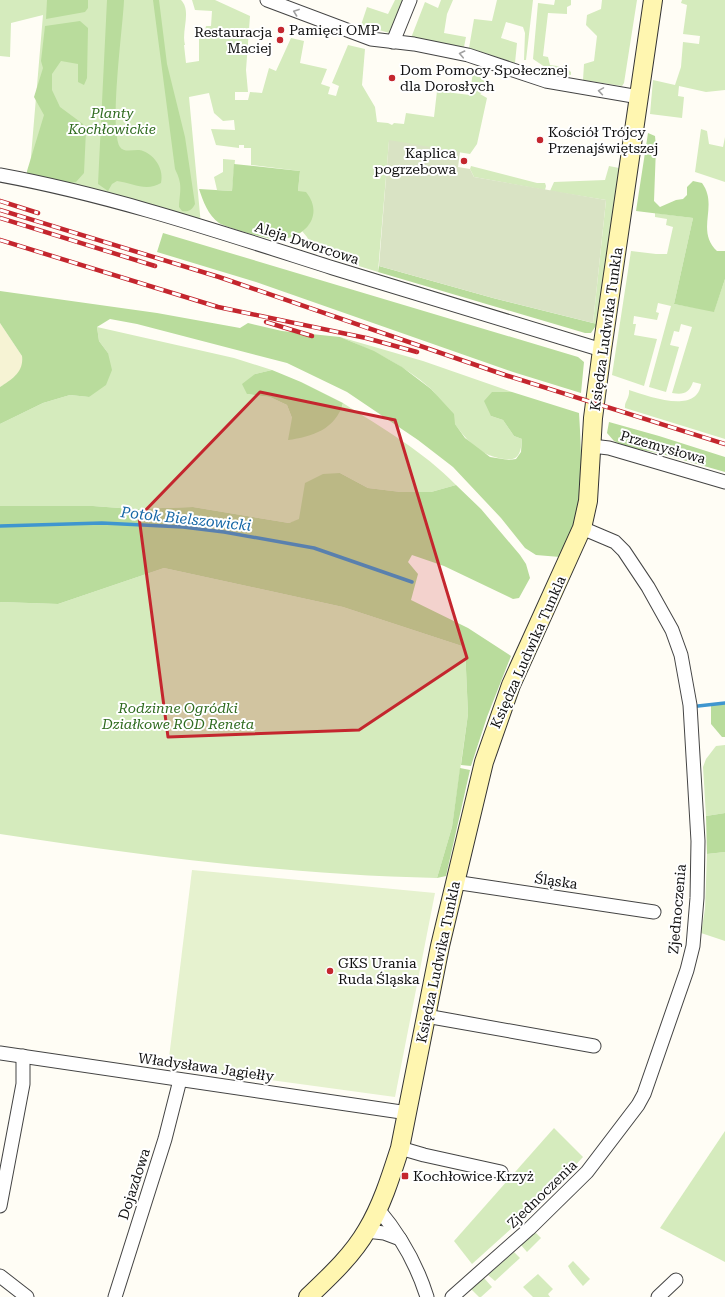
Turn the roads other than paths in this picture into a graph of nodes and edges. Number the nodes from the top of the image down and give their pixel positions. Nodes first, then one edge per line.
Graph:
1 (267, 0) edge
2 (410, 0) edge
3 (653, 0) edge
4 (393, 42) junction
5 (639, 97) junction
6 (0, 175) edge
7 (602, 350) junction
8 (592, 446) junction
9 (725, 482) edge
10 (582, 528) junction
11 (454, 882) junction
12 (654, 912) dead end
13 (426, 1016) junction
14 (594, 1046) dead end
15 (0, 1052) edge
16 (23, 1056) junction
17 (180, 1080) junction
18 (408, 1112) junction
19 (400, 1148) junction
20 (501, 1172) dead end
21 (0, 1206) edge
22 (378, 1209) junction
23 (366, 1231) junction
24 (400, 1240) junction
25 (0, 1276) edge
26 (676, 1280) dead end
27 (27, 1297) edge
28 (114, 1297) edge
29 (308, 1297) edge
30 (427, 1297) edge
31 (452, 1297) edge
32 (658, 1297) edge

4 -> 1 street
2 - 4 street
3 - 5 street, Księdza Ludwika Tunkla
5 -> 4 street
5 - 7 street, Księdza Ludwika Tunkla
6 - 7 street, Aleja Dworcowa
7 - 8 street, Księdza Ludwika Tunkla
8 - 9 street, Przemysłowa
8 - 10 street, Księdza Ludwika Tunkla
10 - 11 street, Księdza Ludwika Tunkla
10 - 31 street, Zjednoczenia
11 - 12 street, Śląska
11 - 13 street, Księdza Ludwika Tunkla
13 - 14 street
13 - 18 street, Księdza Ludwika Tunkla
15 - 16 street, Władysława Jagiełły
16 - 17 street, Władysława Jagiełły
16 - 21 street
17 - 18 street, Władysława Jagiełły
17 - 28 street, Dojazdowa
18 - 19 street, Księdza Ludwika Tunkla
19 - 20 street
19 - 22 street, Księdza Ludwika Tunkla
22 - 23 street, Księdza Ludwika Tunkla
22 - 24 street
23 - 24 street
23 - 29 street, Księdza Ludwika Tunkla
24 - 30 street
25 - 27 street
26 - 32 street

